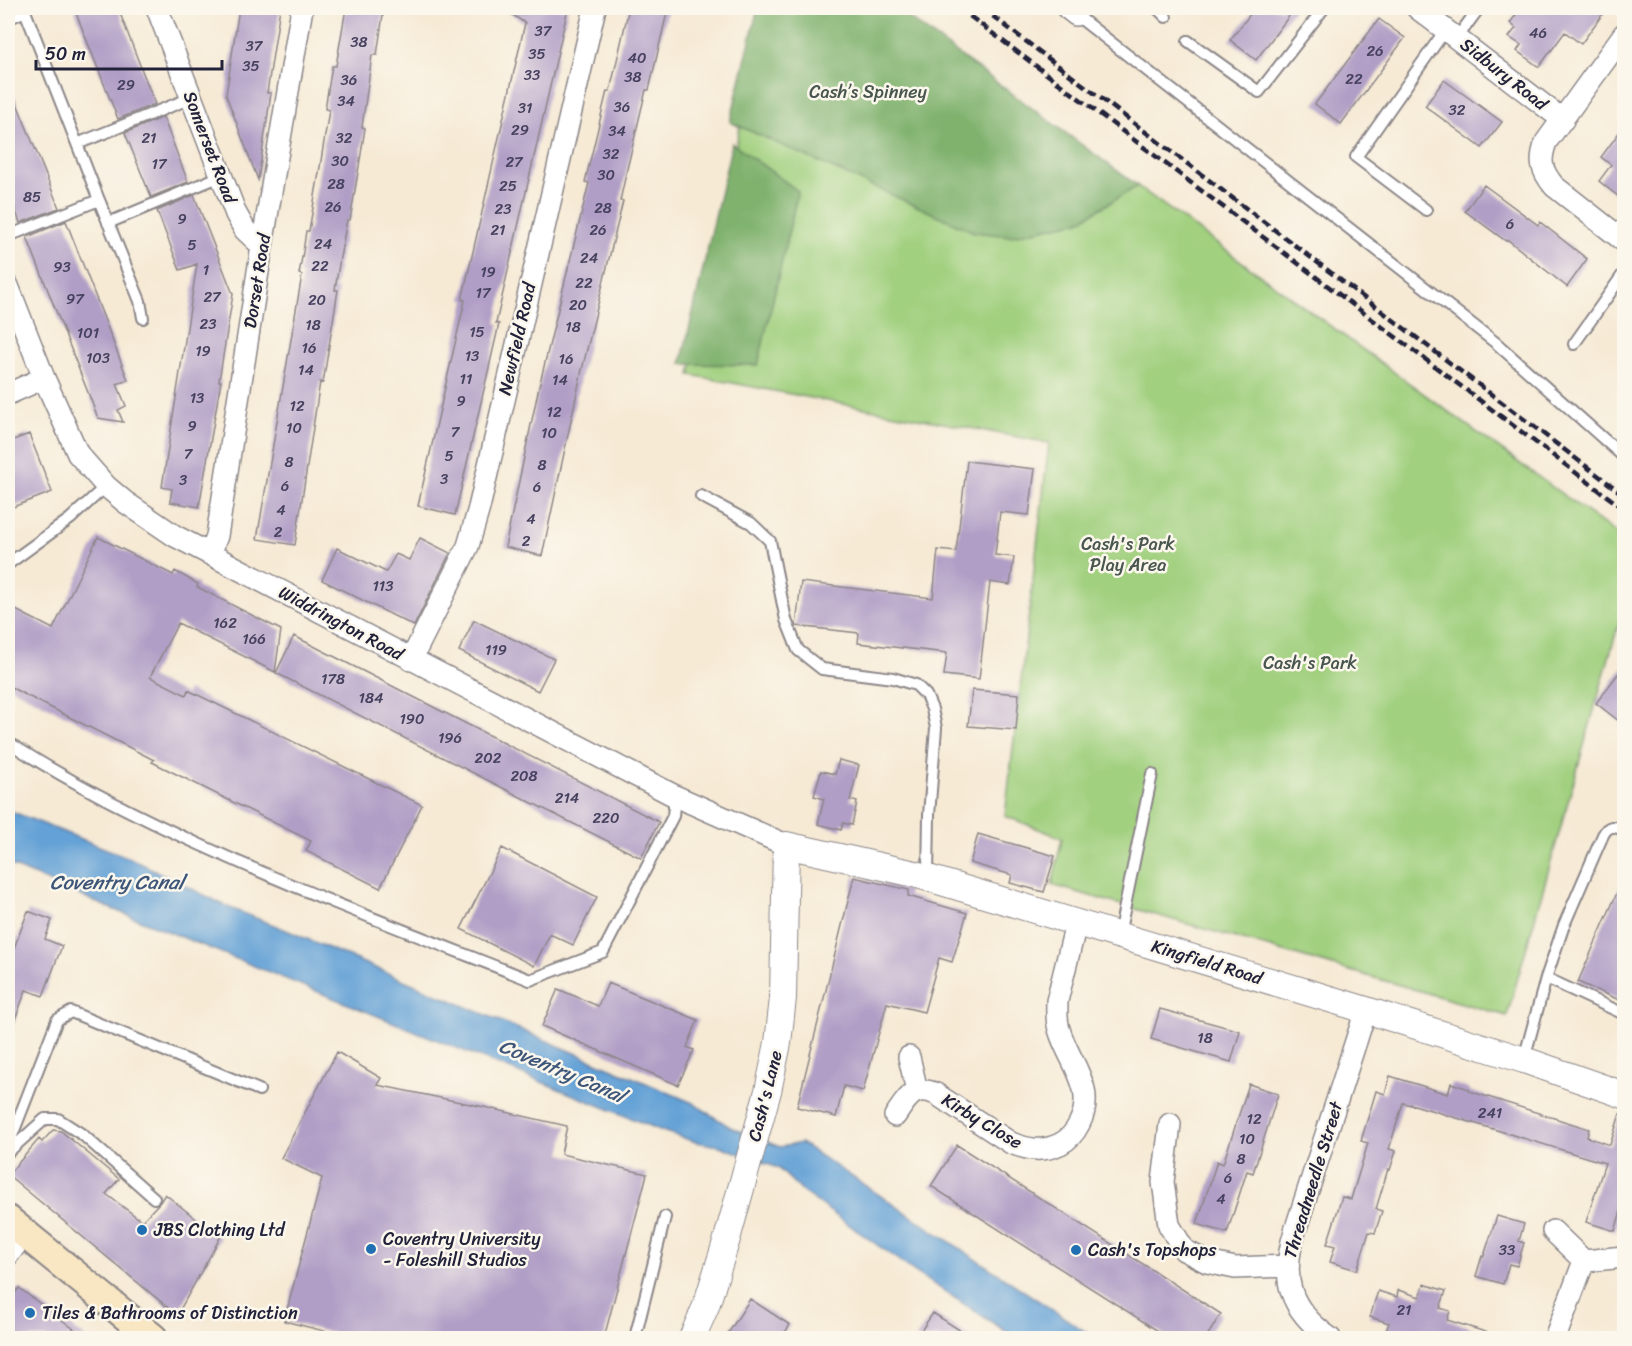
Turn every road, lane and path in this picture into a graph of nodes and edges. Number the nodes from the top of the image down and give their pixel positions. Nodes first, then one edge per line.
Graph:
1 (157, 8) edge
2 (302, 8) edge
3 (595, 8) edge
4 (1157, 8) edge
5 (1324, 8) edge
6 (1417, 8) edge
7 (1479, 8) edge
8 (24, 9) edge
9 (1072, 11) edge
10 (1167, 16) dead end
11 (8, 19) edge
12 (1451, 33) junction
13 (1624, 34) edge
14 (1188, 41) dead end
15 (191, 98) junction
16 (1563, 120) junction
17 (77, 144) junction
18 (221, 176) junction
19 (99, 200) junction
20 (1426, 210) dead end
21 (108, 223) junction
22 (8, 236) edge
23 (1624, 241) edge
24 (262, 246) junction
25 (1624, 273) edge
26 (8, 286) edge
27 (143, 318) dead end
28 (1574, 344) dead end
29 (45, 378) junction
30 (8, 394) edge
31 (1624, 457) edge
32 (106, 486) junction
33 (701, 496) dead end
34 (210, 554) junction
35 (8, 564) edge
36 (411, 660) junction
37 (8, 742) edge
38 (1152, 774) dead end
39 (675, 796) junction
40 (1624, 831) edge
41 (786, 845) junction
42 (928, 878) junction
43 (1076, 924) junction
44 (1118, 935) junction
45 (1546, 978) junction
46 (1366, 1010) junction
47 (1624, 1014) edge
48 (909, 1057) dead end
49 (1524, 1060) junction
50 (259, 1090) dead end
51 (917, 1090) junction
52 (1624, 1095) edge
53 (896, 1116) dead end
54 (1170, 1124) dead end
55 (8, 1146) edge
56 (8, 1152) edge
57 (154, 1198) dead end
58 (665, 1217) dead end
59 (1553, 1232) dead end
60 (13, 1236) edge
61 (1624, 1257) edge
62 (1584, 1262) junction
63 (1287, 1266) junction
64 (153, 1338) edge
65 (634, 1338) edge
66 (692, 1338) edge
67 (1330, 1338) edge
68 (1555, 1338) edge

1 - 15 street, Somerset Road
2 - 24 street, Dorset Road
3 - 36 street, Newfield Road
4 - 10 lane
5 - 14 lane
6 - 12 street, Sidbury Road
7 - 12 lane
8 - 11 lane
8 - 17 lane
9 - 31 lane
12 - 16 street, Sidbury Road
12 - 20 lane
13 - 16 street
15 - 17 lane
15 - 18 street, Somerset Road
16 - 23 street
17 - 19 lane
18 - 21 lane
18 - 24 street, Somerset Road
19 - 21 lane
19 - 22 lane
21 - 27 lane
24 - 34 street, Dorset Road
25 - 28 lane
26 - 29 street, Widdrington Road
29 - 30 street
29 - 32 street, Widdrington Road
32 - 34 street, Widdrington Road
32 - 35 lane
33 - 42 lane
34 - 36 street, Widdrington Road
36 - 39 street, Widdrington Road
37 - 39 lane
38 - 44 lane
39 - 41 street, Widdrington Road
40 - 45 lane
41 - 42 street, Kingfield Road
41 - 66 street, Cash's Lane
42 - 43 street, Kingfield Road
43 - 44 street, Kingfield Road
43 - 51 street, Kirby Close
44 - 46 street, Kingfield Road
45 - 47 lane
45 - 49 lane
46 - 49 street, Kingfield Road
46 - 63 street, Threadneedle Street
48 - 51 street, Kirby Close
49 - 52 street, Kingfield Road
50 - 55 lane
51 - 53 street, Kirby Close
54 - 63 street
56 - 57 lane
58 - 65 lane
59 - 62 street
60 - 64 main road
61 - 62 street
62 - 68 street
63 - 67 street, Threadneedle Street

